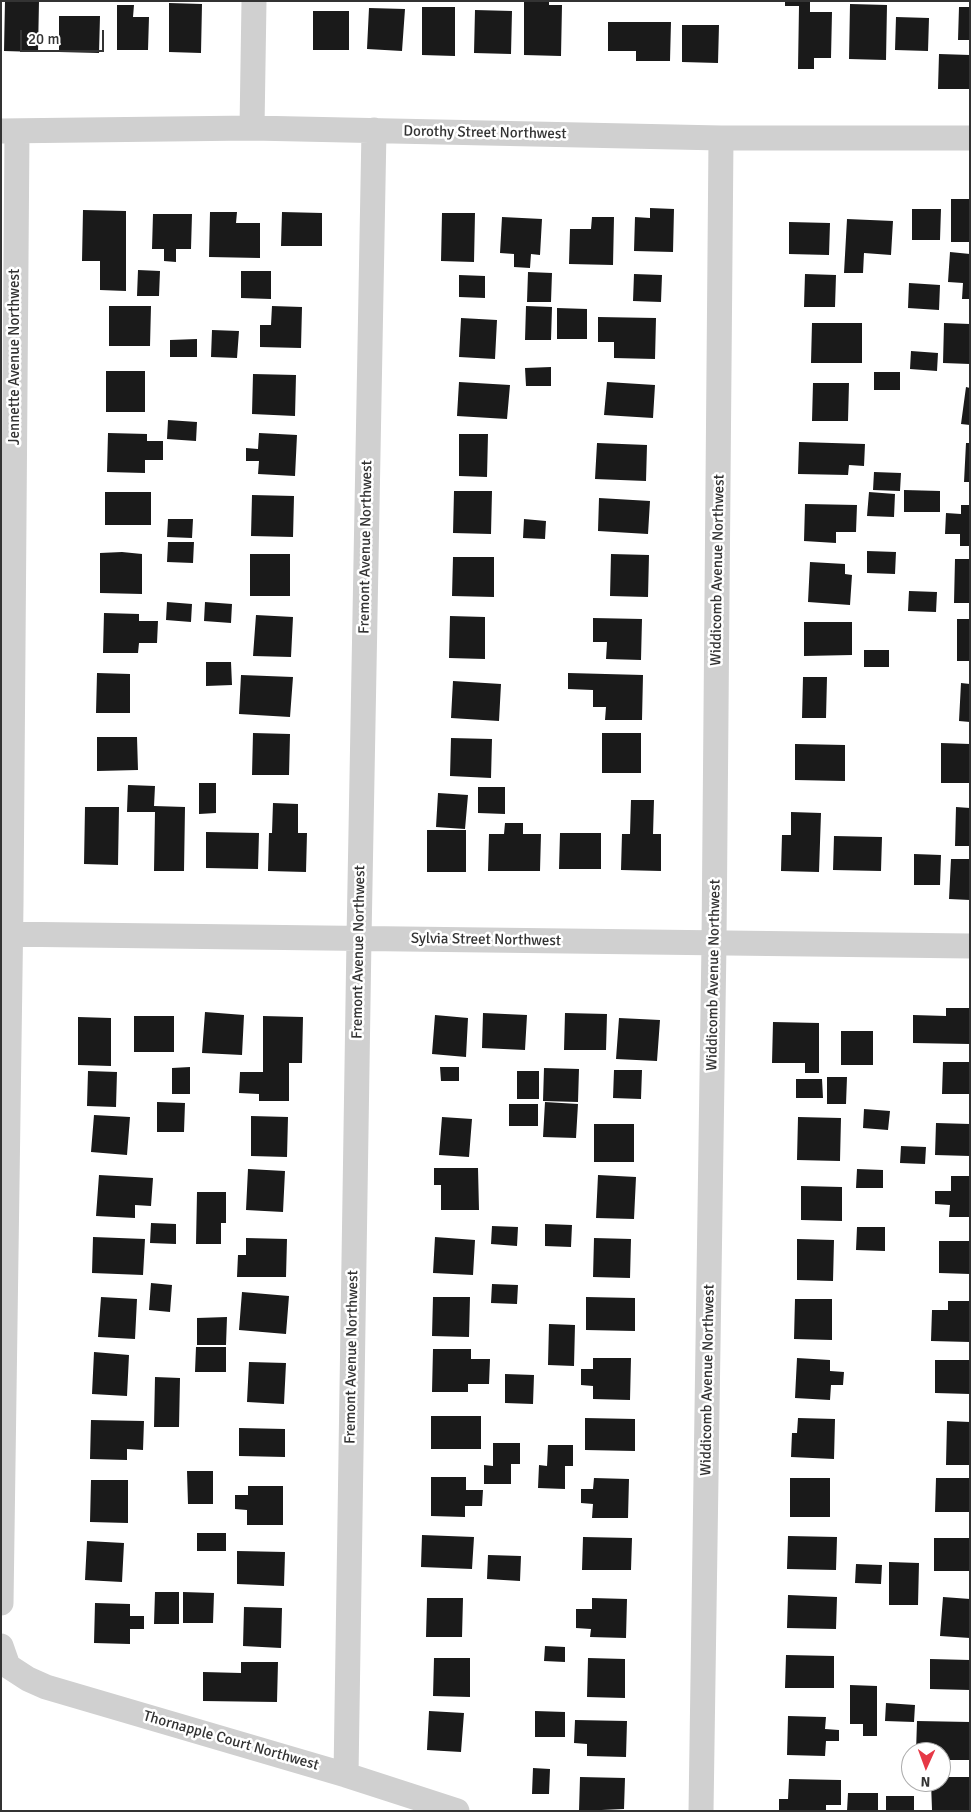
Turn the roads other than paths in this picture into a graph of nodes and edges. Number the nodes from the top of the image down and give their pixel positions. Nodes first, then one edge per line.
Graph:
1 (254, 1) edge
2 (252, 128) junction
3 (374, 130) junction
4 (9, 131) edge
5 (722, 138) junction
6 (970, 138) edge
7 (6, 934) edge
8 (359, 938) junction
9 (714, 943) junction
10 (970, 946) edge
11 (1, 1603) edge
12 (5, 1656) edge
13 (346, 1775) junction
14 (457, 1811) edge
15 (701, 1811) edge

1 - 2 street
2 - 3 street, Dorothy Street Northwest
2 - 4 street, Dorothy Street Northwest
3 - 5 street, Dorothy Street Northwest
3 - 8 street, Fremont Avenue Northwest
4 - 7 street, Jennette Avenue Northwest
5 - 6 street, Dorothy Street Northwest
5 - 9 street, Widdicomb Avenue Northwest
7 - 8 street, Sylvia Street Northwest
7 - 11 street, Jennette Avenue Northwest
8 - 9 street, Sylvia Street Northwest
8 - 13 street, Fremont Avenue Northwest
9 - 10 street, Sylvia Street Northwest
9 - 15 street, Widdicomb Avenue Northwest
12 - 13 street, Thornapple Court Northwest
13 - 14 street, Thornapple Court Northwest

